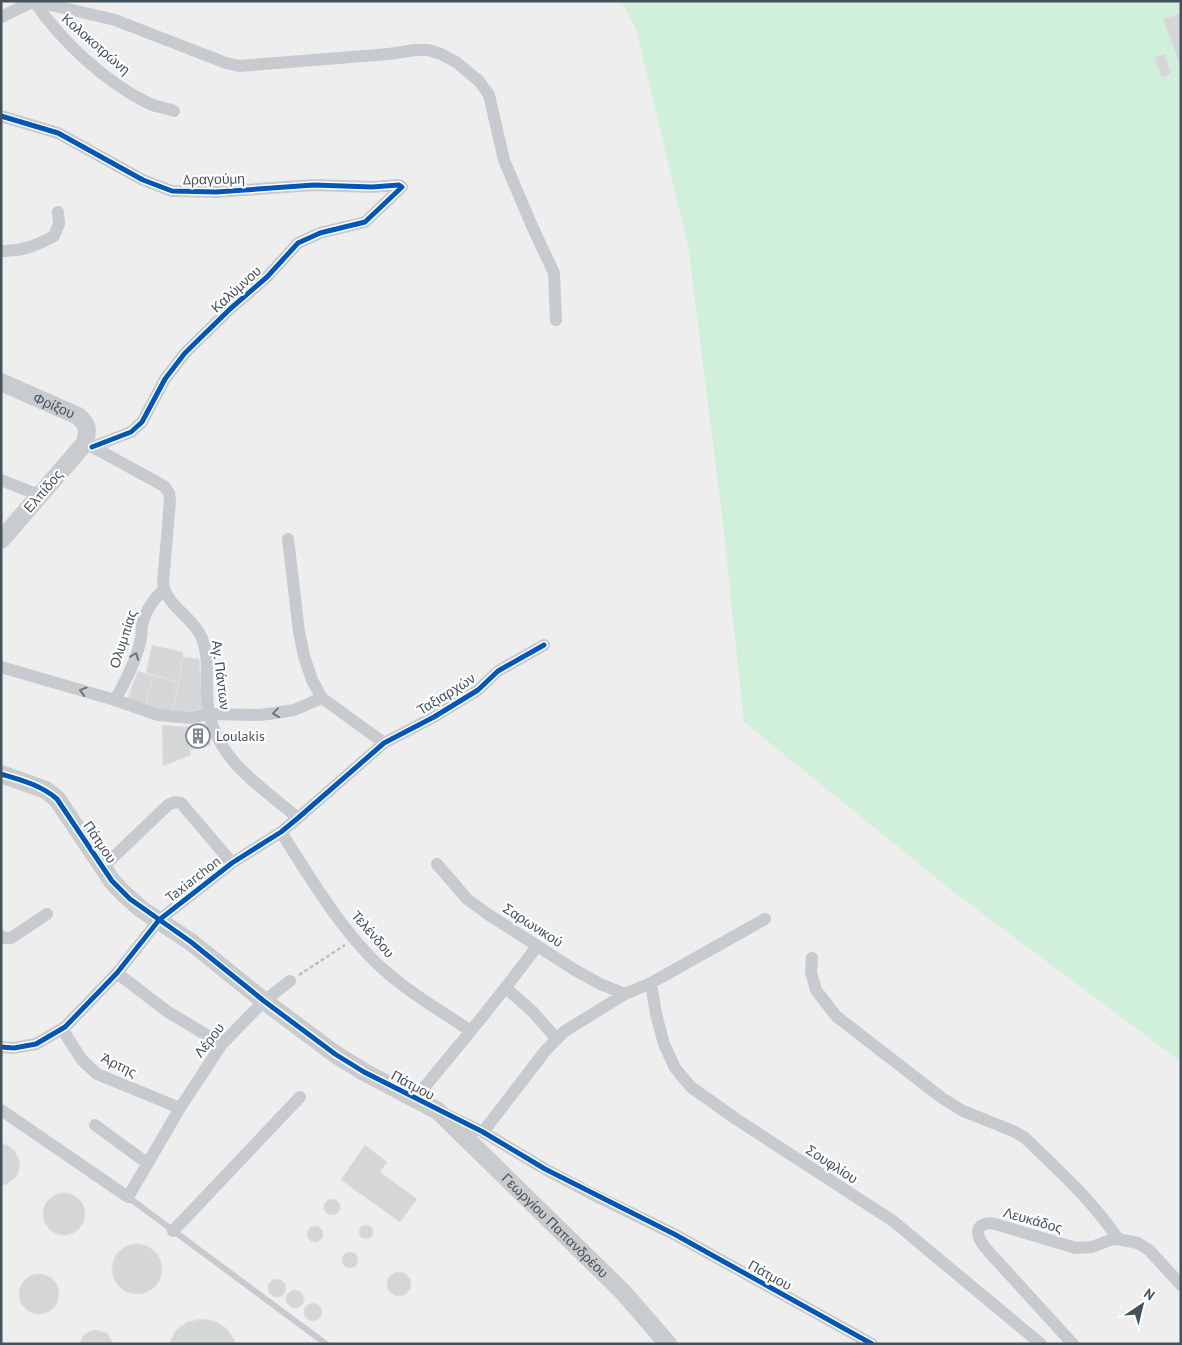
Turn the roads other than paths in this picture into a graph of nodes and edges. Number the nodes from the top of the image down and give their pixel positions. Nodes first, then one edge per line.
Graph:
1 (34, 1) edge
2 (1, 17) edge
3 (174, 111) dead end
4 (1, 116) edge
5 (383, 185) joint
6 (58, 212) dead end
7 (1, 251) edge
8 (556, 320) dead end
9 (1, 382) edge
10 (89, 445) junction
11 (1, 480) edge
12 (39, 494) junction
13 (288, 539) dead end
14 (1, 540) edge
15 (164, 589) junction
16 (544, 645) dead end
17 (1, 667) edge
18 (322, 698) junction
19 (115, 700) junction
20 (209, 714) junction
21 (384, 743) junction
22 (1, 774) edge
23 (298, 818) junction
24 (281, 832) junction
25 (232, 863) junction
26 (437, 864) dead end
27 (103, 867) junction
28 (47, 914) dead end
29 (765, 918) dead end
30 (159, 920) junction
31 (1, 936) edge
32 (537, 946) junction
33 (812, 958) dead end
34 (118, 973) junction
35 (290, 981) road end
36 (652, 983) junction
37 (506, 988) junction
38 (625, 994) junction
39 (264, 1001) junction
40 (62, 1029) junction
41 (469, 1030) junction
42 (556, 1038) junction
43 (222, 1044) junction
44 (1, 1047) edge
45 (300, 1098) dead end
46 (415, 1099) junction
47 (180, 1108) junction
48 (1, 1110) edge
49 (438, 1110) junction
50 (95, 1125) dead end
51 (483, 1132) junction
52 (147, 1163) junction
53 (128, 1197) junction
54 (173, 1231) junction
55 (1118, 1239) junction
56 (1181, 1285) edge
57 (1072, 1343) edge
58 (326, 1344) edge
59 (668, 1344) edge
60 (872, 1344) edge
61 (1040, 1344) edge

1 - 2 street
1 - 3 street, Κολοκοτρώνη
1 - 8 street
4 - 5 street, Δραγούμη
5 - 10 street, Καλύμνου
6 - 7 street
9 - 10 street, Φρίξου
10 - 12 street, Ελπίδος
10 - 15 street
11 - 12 street
12 - 14 street, Ελπίδος
13 - 18 street
19 -> 15 street, Ολυμπίας
15 - 20 street, Αγ. Πάντων
16 - 21 street, Ταξιαρχών
19 -> 17 street
18 -> 20 street
18 - 21 street
19 - 20 street
20 - 23 street, Αγ. Πάντων
21 - 23 street, Taxiarchon
22 - 27 street, Πάτμου
23 - 24 street, Taxiarchon
24 - 25 street, Taxiarchon
24 - 41 street, Τελένδου
25 - 27 street
25 - 30 street, Taxiarchon
26 - 32 street, Σαρωνικού
27 - 30 street, Πάτμου
28 - 31 street
29 - 36 street
30 - 34 street, Taxiarchon
30 - 39 street, Πάτμου
32 - 37 street
32 - 38 street, Σαρωνικού
33 - 55 street
34 - 40 street, Taxiarchon
34 - 43 street
35 - 39 street, Λέρου
36 - 38 street
36 - 61 street, Σουφλίου
37 - 41 street
37 - 42 street
38 - 42 street
39 - 43 street, Λέρου
39 - 46 street, Πάτμου
40 - 44 street, Taxiarchon
40 - 47 street, Άρτης
41 - 46 street
42 - 51 street
43 - 47 street, Λέρου
45 - 54 street
46 - 49 street, Πάτμου
47 - 52 street, Λέρου
48 - 53 street
49 - 51 street, Πάτμου
49 - 59 street, Γεωργίου Παπανδρέου
50 - 52 street
51 - 60 street, Πάτμου
52 - 53 street, Λέρου
53 - 54 lane
54 - 58 lane
55 - 56 street
55 - 57 street, Λευκάδος

